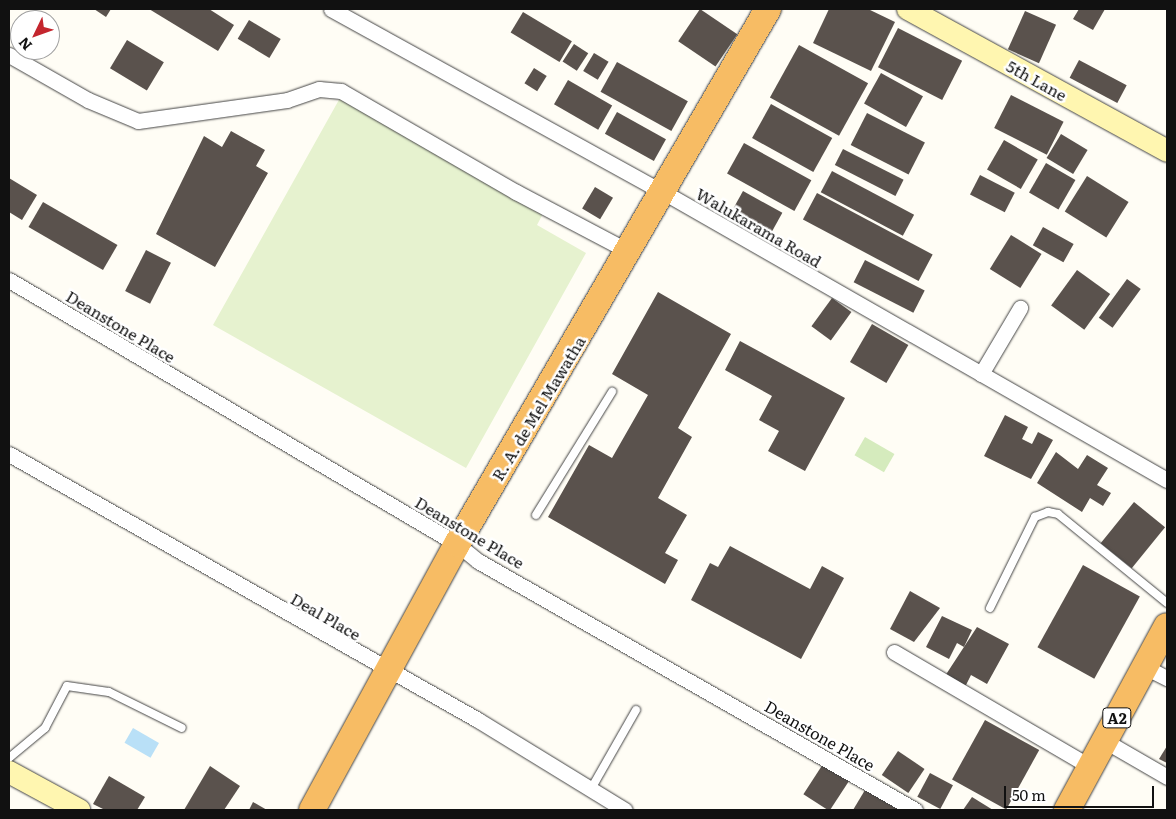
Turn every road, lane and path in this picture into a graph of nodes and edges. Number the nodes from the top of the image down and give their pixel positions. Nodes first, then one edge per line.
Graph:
1 (331, 9) edge
2 (768, 9) edge
3 (908, 9) edge
4 (9, 55) edge
5 (1167, 151) edge
6 (665, 193) junction
7 (630, 252) junction
8 (9, 280) edge
9 (1020, 308) dead end
10 (981, 374) junction
11 (612, 392) dead end
12 (9, 454) edge
13 (1167, 480) edge
14 (536, 515) dead end
15 (457, 544) junction
16 (1167, 603) edge
17 (990, 608) dead end
18 (1167, 626) edge
19 (894, 652) dead end
20 (386, 671) junction
21 (1156, 673) edge
22 (636, 710) dead end
23 (182, 728) dead end
24 (1105, 741) junction
25 (9, 758) edge
26 (1091, 767) junction
27 (9, 772) edge
28 (1167, 777) edge
29 (591, 790) junction
30 (79, 810) edge
31 (312, 810) edge
32 (624, 810) edge
33 (915, 810) edge
34 (1067, 810) edge

1 - 6 street, Walukarama Road
2 - 6 highway, R. A. de Mel Mawatha
3 - 5 main road, 5th Lane
4 - 7 street
6 - 7 highway, R. A. de Mel Mawatha
6 - 10 street, Walukarama Road
7 - 15 highway, R. A. de Mel Mawatha
8 - 15 street, Deanstone Place
9 - 10 street
10 - 13 street, Walukarama Road
11 - 14 lane
12 - 20 street, Deal Place
15 - 20 highway, R. A. de Mel Mawatha
15 - 33 street, Deanstone Place
16 - 17 lane
18 - 21 highway, A2
19 - 26 street
20 - 29 street, Deal Place
20 - 31 highway, R. A. de Mel Mawatha
21 - 24 highway, A2
22 - 29 lane
23 - 25 lane
24 - 26 highway, A2
24 - 28 street
26 - 34 highway, A2
27 - 30 main road
29 - 32 street, Deal Place

